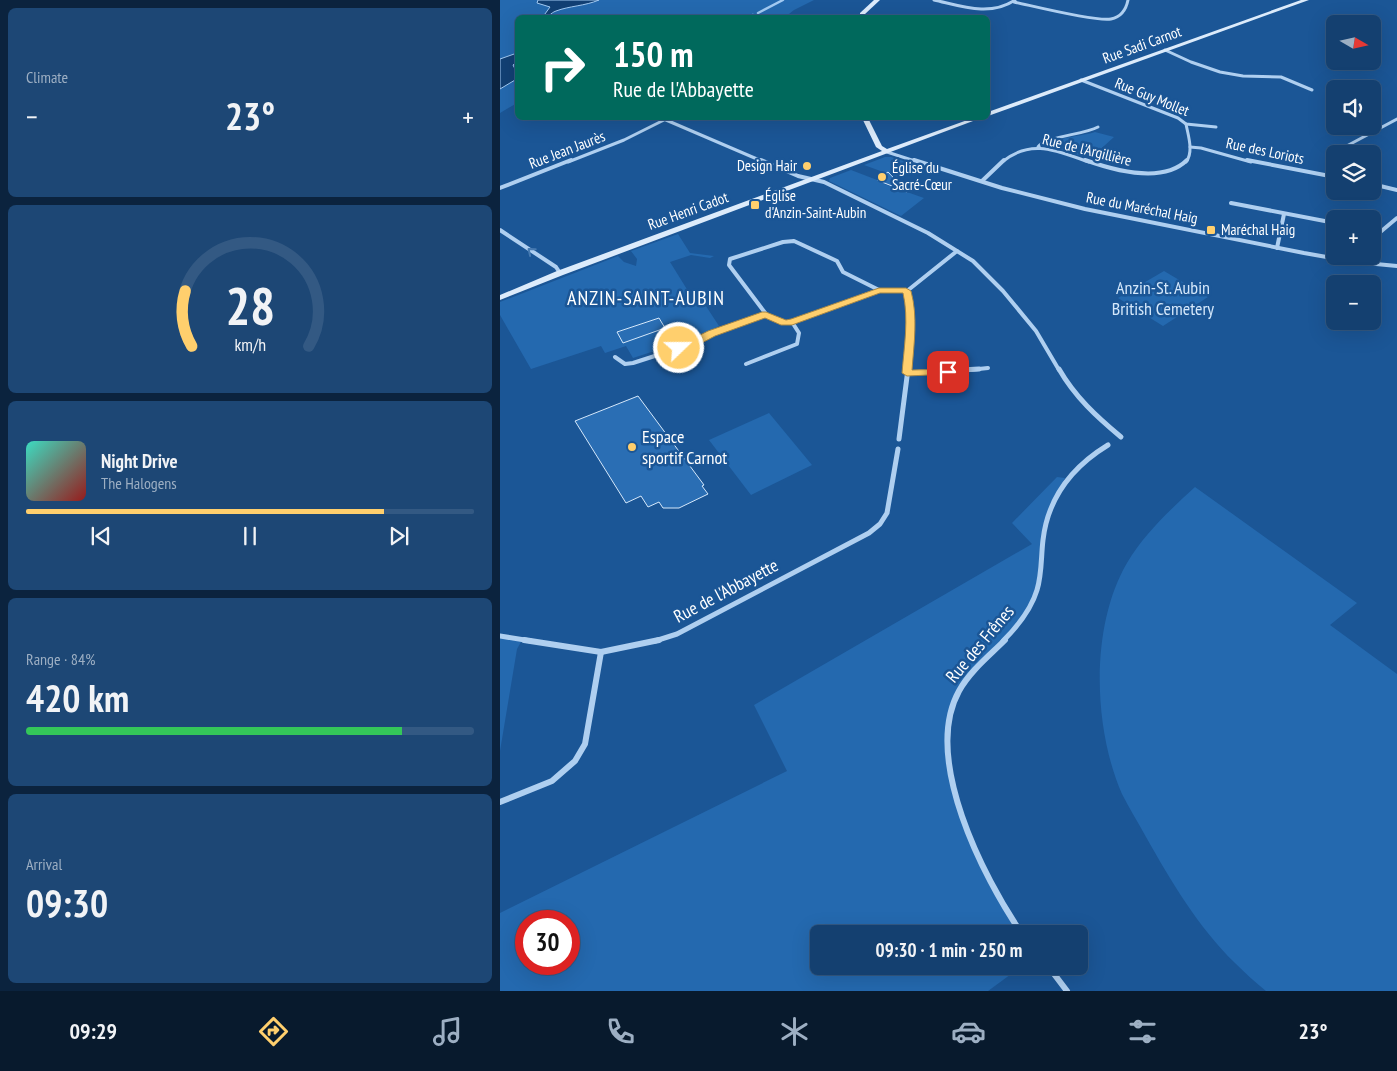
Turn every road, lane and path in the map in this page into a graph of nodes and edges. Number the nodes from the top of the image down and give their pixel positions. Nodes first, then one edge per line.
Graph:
1 (877, 0) edge
2 (934, 0) edge
3 (1128, 0) edge
4 (1306, 0) edge
5 (1015, 1) edge
6 (865, 15) edge
7 (1165, 50) junction
8 (1081, 80) junction
9 (1312, 90) dead end
10 (990, 113) edge
11 (1397, 119) edge
12 (664, 120) edge
13 (672, 120) edge
14 (866, 120) edge
15 (973, 120) edge
16 (1186, 124) junction
17 (1098, 127) dead end
18 (1216, 127) dead end
19 (1348, 145) edge
20 (1038, 147) junction
21 (1190, 147) junction
22 (887, 152) junction
23 (1326, 176) edge
24 (812, 180) junction
25 (982, 181) junction
26 (1381, 186) edge
27 (500, 188) edge
28 (1397, 190) edge
29 (1231, 203) dead end
30 (1284, 214) junction
31 (1397, 218) edge
32 (1326, 221) edge
33 (500, 230) edge
34 (1381, 231) edge
35 (1277, 248) junction
36 (957, 251) junction
37 (1326, 257) edge
38 (1381, 264) edge
39 (1397, 266) edge
40 (560, 273) junction
41 (879, 290) junction
42 (906, 291) junction
43 (500, 298) edge
44 (766, 314) junction
45 (792, 322) junction
46 (615, 357) dead end
47 (746, 364) dead end
48 (988, 368) dead end
49 (907, 373) junction
50 (1121, 437) dead end
51 (899, 438) dead end
52 (1108, 445) dead end
53 (898, 449) dead end
54 (500, 636) edge
55 (601, 652) junction
56 (500, 802) edge
57 (1015, 925) edge
58 (1055, 975) edge
59 (1067, 991) edge

1 - 6 main road
2 - 5 street
3 - 5 street
4 - 7 main road, Rue Sadi Carnot
7 - 8 main road, Rue Sadi Carnot
7 - 9 street
8 - 10 main road, Rue Sadi Carnot
8 - 16 street, Rue Guy Mollet
11 - 19 street
12 - 27 street, Rue Jean Jaurès
13 - 24 street
14 - 22 main road
15 - 22 main road
16 - 18 street, Rue Guy Mollet
16 - 21 street
17 - 20 street
20 - 21 street, Rue de l'Argillière
20 - 25 street, Rue de l'Argillière
21 - 23 street, Rue des Loriots
22 - 24 main road, Rue Henri Cadot
22 - 25 street, Rue du Maréchal Haig
24 - 36 street
24 - 40 main road, Rue Henri Cadot
25 - 35 street, Rue du Maréchal Haig
26 - 28 street
29 - 30 street
30 - 32 street
30 - 35 street
31 - 34 street
40 -> 33 street
35 - 37 street, Rue du Maréchal Haig
36 - 42 street
36 - 50 street
38 - 39 street, Rue du Maréchal Haig
40 - 43 main road, Rue Henri Cadot
41 - 42 street
41 - 44 street
41 - 45 street
42 - 49 street
44 - 45 street
44 - 46 street
45 - 47 street
48 - 49 street
49 - 51 street
52 - 57 street, Rue des Frênes
53 - 55 street, Rue de l'Abbayette
54 - 55 street, Rue de l'Abbayette
55 - 56 street
58 - 59 street

